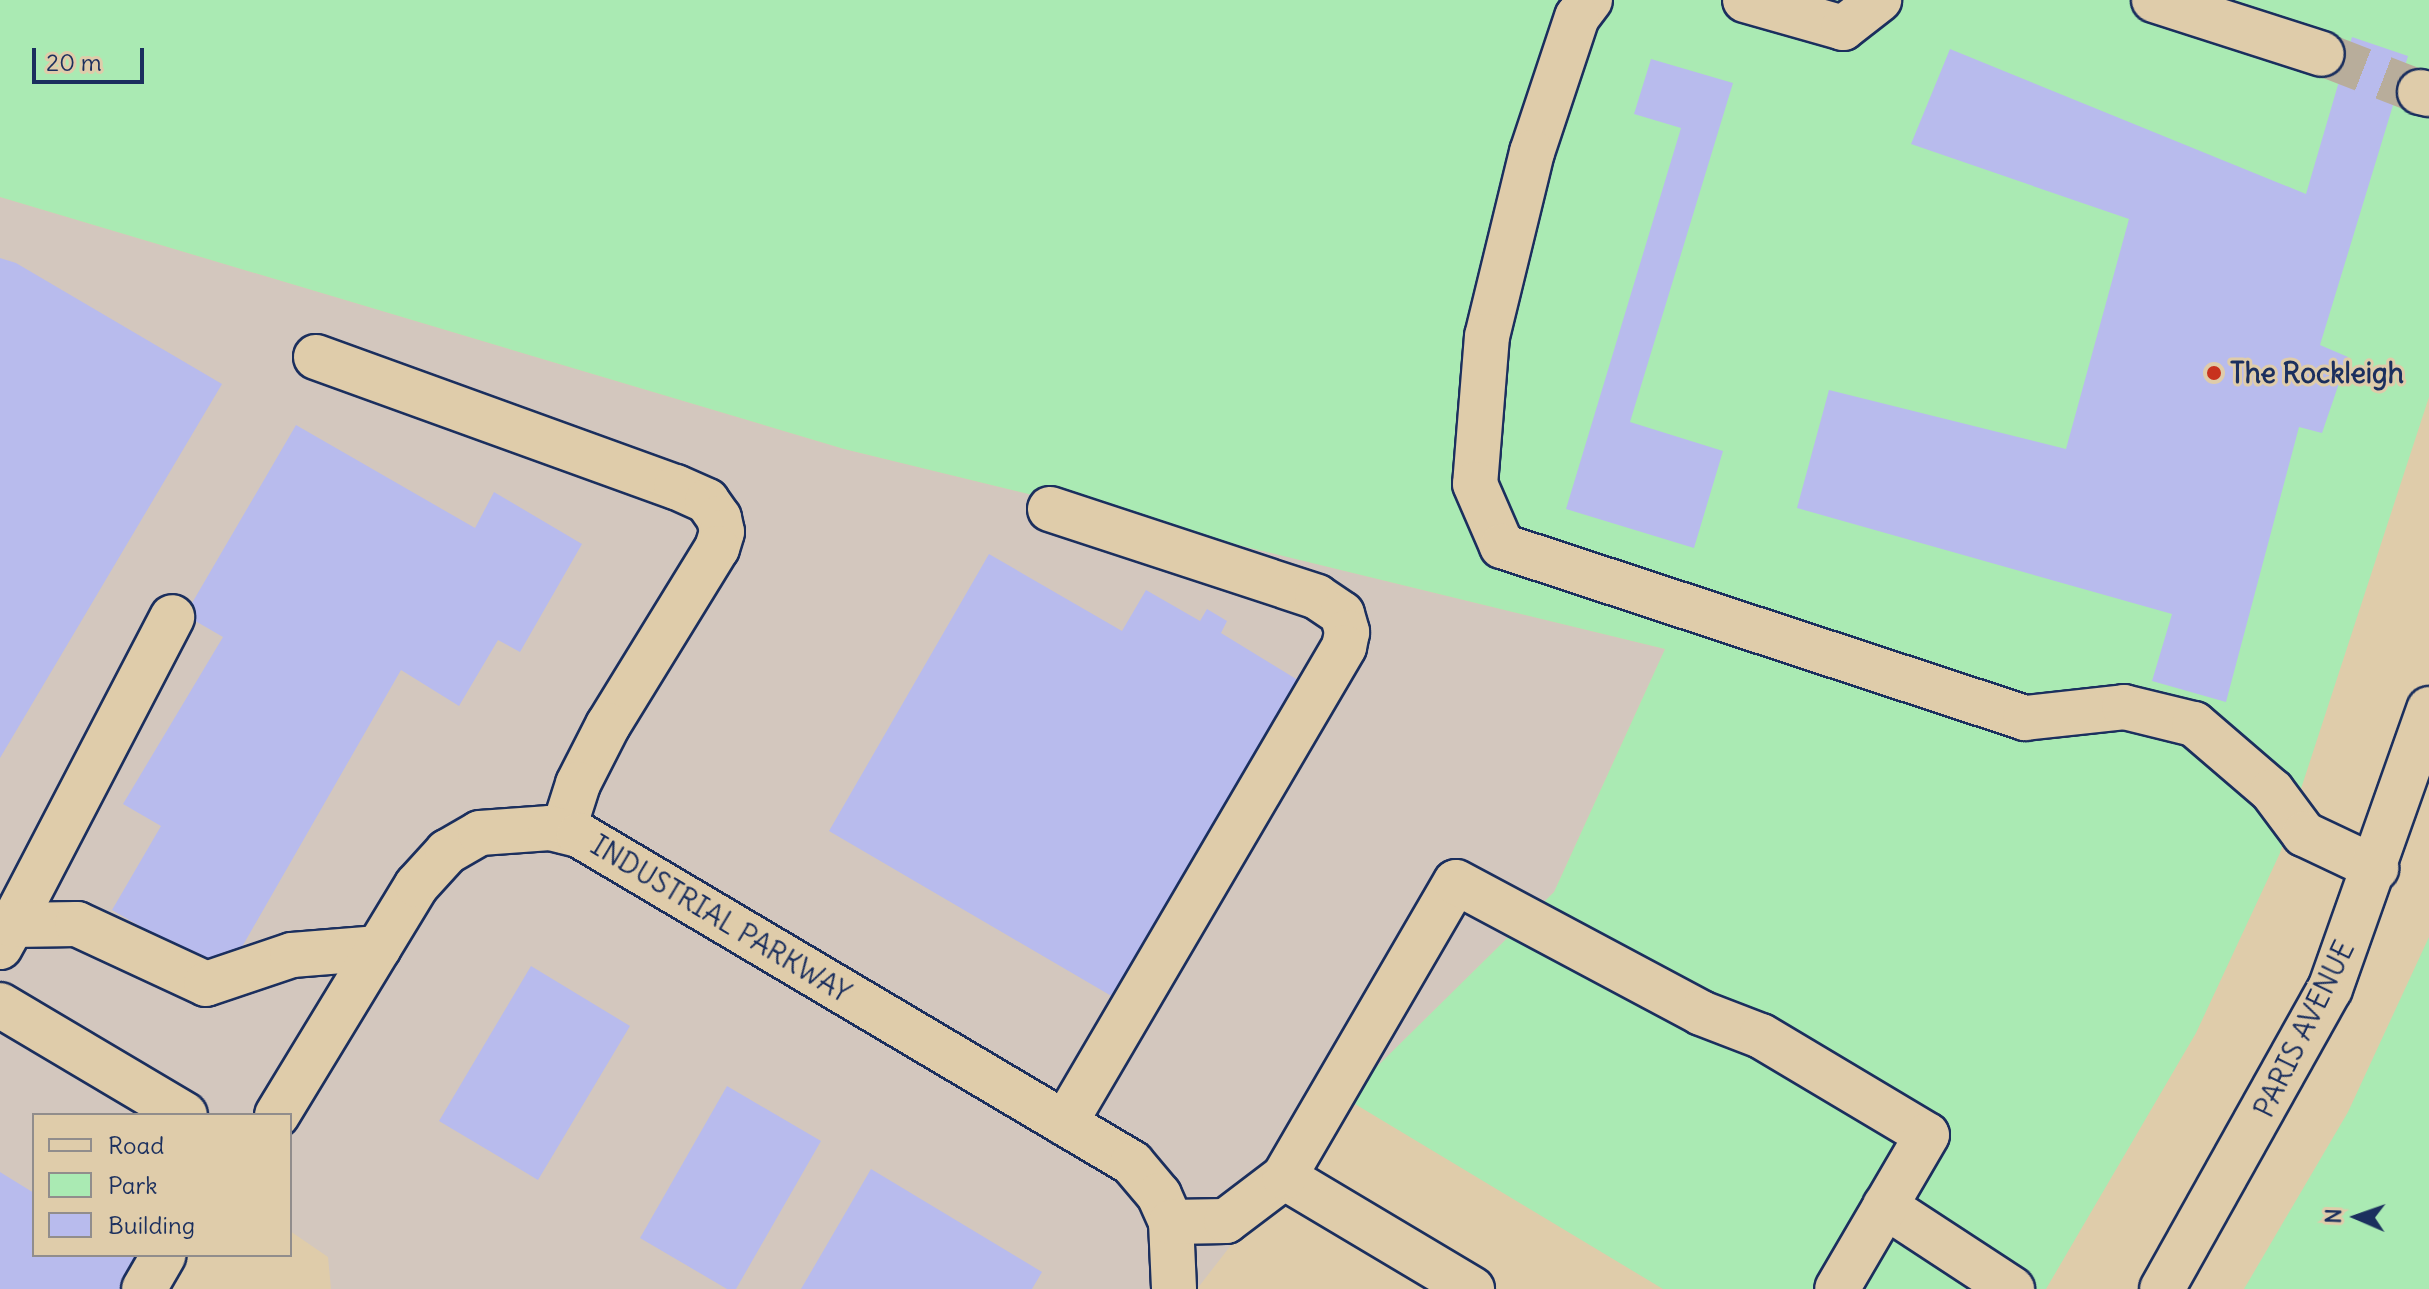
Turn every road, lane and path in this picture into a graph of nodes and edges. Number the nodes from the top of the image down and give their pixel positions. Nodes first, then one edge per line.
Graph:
1 (1590, 0) edge
2 (1745, 0) edge
3 (1879, 0) edge
4 (2154, 0) edge
5 (2322, 54) tunnel mouth
6 (316, 357) dead end
7 (1050, 509) dead end
8 (172, 617) dead end
9 (2429, 709) edge
10 (563, 831) junction
11 (2376, 868) junction
12 (6, 936) edge
13 (379, 948) junction
14 (0, 1005) edge
15 (182, 1113) edge
16 (278, 1113) edge
17 (1065, 1123) junction
18 (1284, 1177) junction
19 (1885, 1206) junction
20 (1171, 1222) junction
21 (163, 1257) edge
22 (144, 1289) edge
23 (1174, 1289) edge
24 (1472, 1289) edge
25 (1837, 1289) edge
26 (2012, 1289) edge
27 (2162, 1289) edge

1 - 11 street
2 - 3 street
4 - 5 street
6 - 10 street
7 - 17 street
8 - 12 street
9 - 11 street, PARIS AVENUE
10 - 13 street, INDUSTRIAL PARKWAY
10 - 17 street, INDUSTRIAL PARKWAY
11 - 27 street, PARIS AVENUE
12 - 13 street
13 - 16 street, INDUSTRIAL PARKWAY
14 - 15 street
17 - 20 street, INDUSTRIAL PARKWAY
18 - 19 street
18 - 20 street
18 - 24 street
19 - 25 street
19 - 26 street
20 - 23 street, INDUSTRIAL PARKWAY
21 - 22 street

